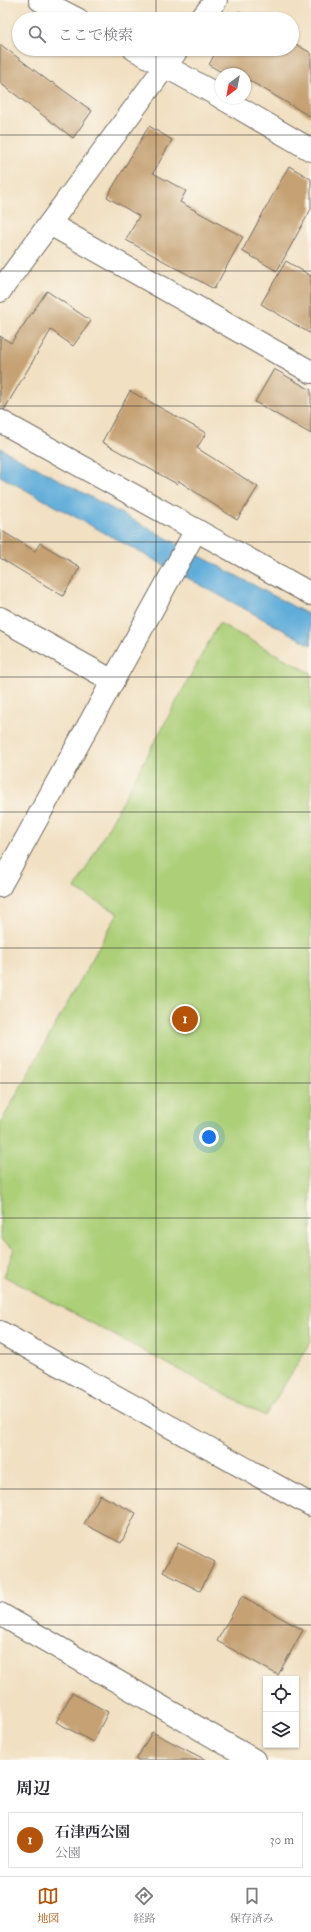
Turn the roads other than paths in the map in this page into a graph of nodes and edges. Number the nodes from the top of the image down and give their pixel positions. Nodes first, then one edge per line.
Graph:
1 (40, 0) edge
2 (216, 0) edge
3 (63, 12) edge
4 (207, 12) edge
5 (172, 57) edge
6 (215, 92) edge
7 (232, 104) edge
8 (311, 150) edge
9 (50, 224) junction
10 (0, 291) edge
11 (311, 372) edge
12 (0, 421) edge
13 (193, 536) junction
14 (311, 594) edge
15 (0, 618) edge
16 (113, 681) junction
17 (7, 858) edge
18 (0, 886) edge
19 (0, 1332) edge
20 (311, 1505) edge
21 (0, 1614) edge
22 (254, 1760) edge

1 - 3 street
2 - 4 street
5 - 6 street
5 - 9 street
7 - 8 street
9 - 10 street
9 - 11 street
12 - 13 street
13 - 14 street
13 - 16 street
15 - 16 street
16 - 17 street
17 - 18 street
19 - 20 street
21 - 22 street

